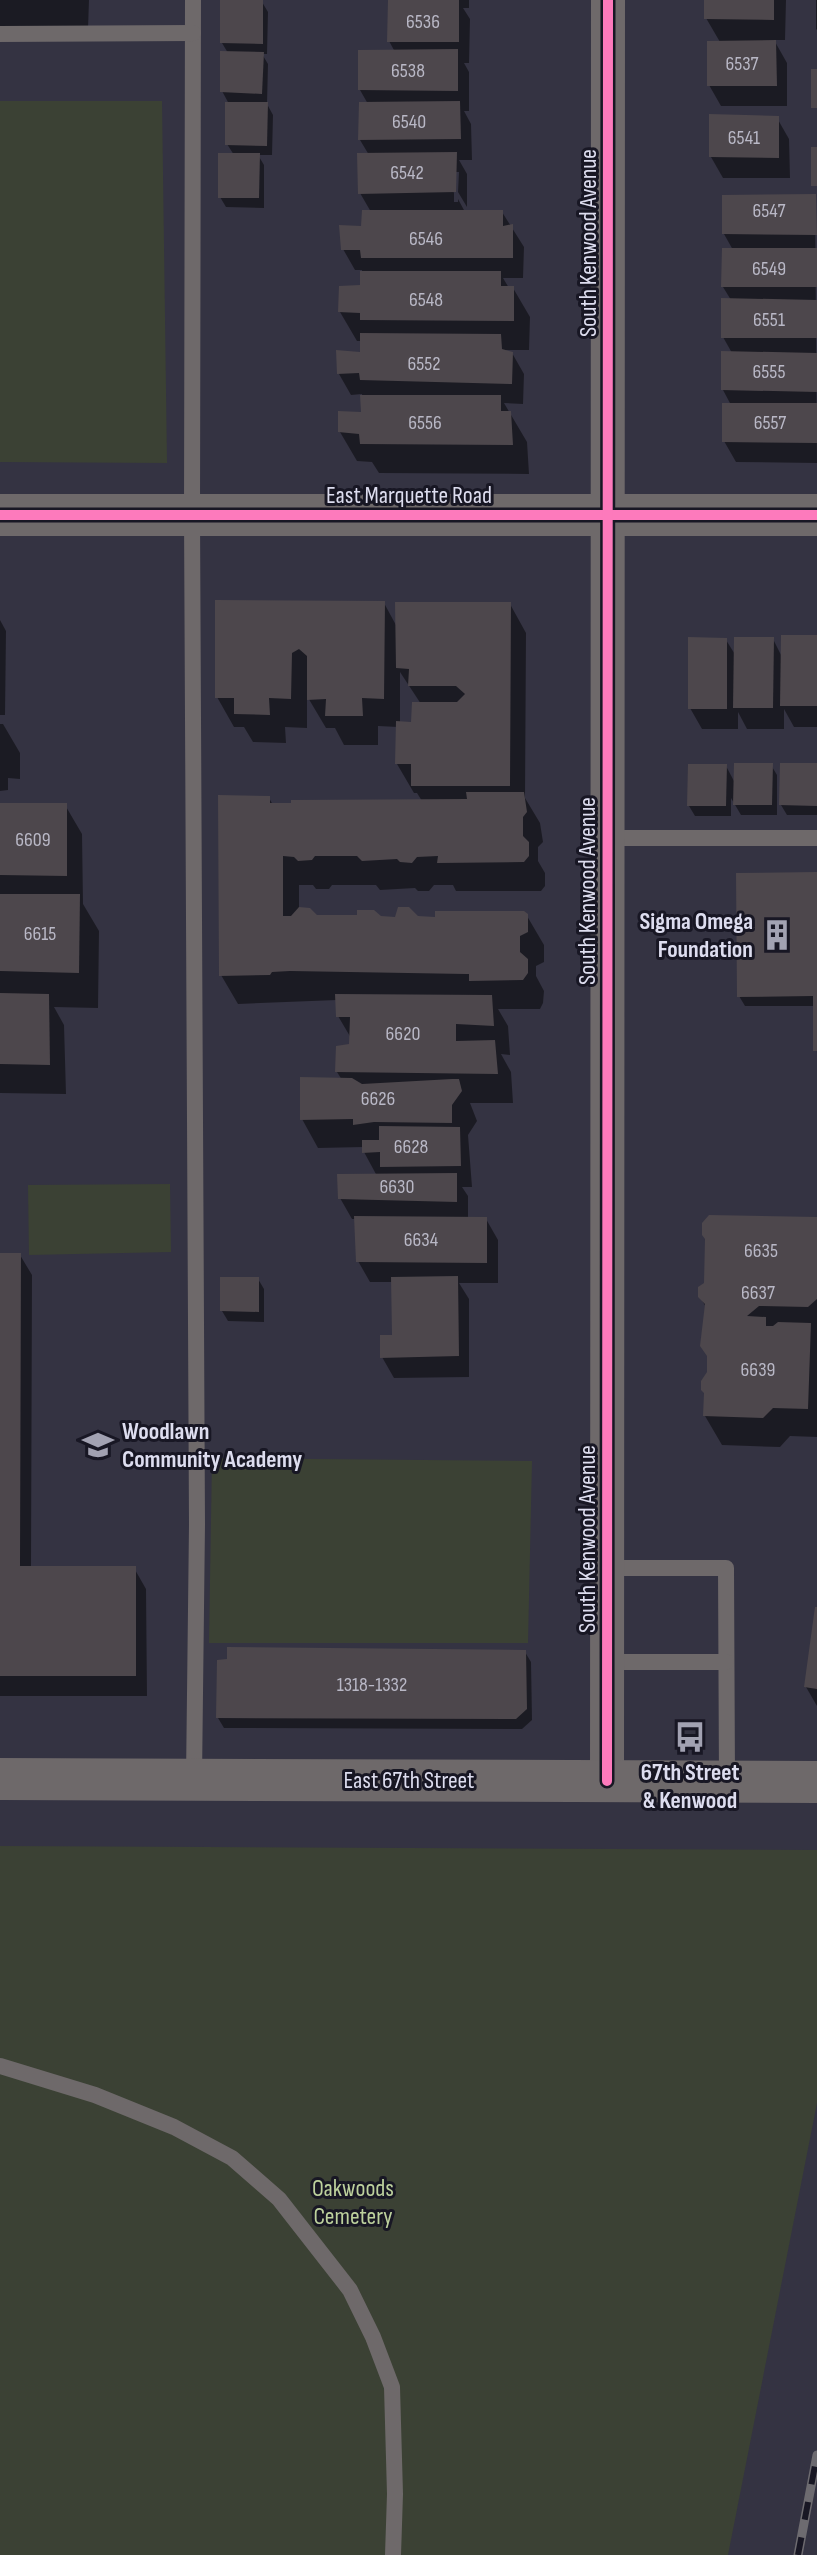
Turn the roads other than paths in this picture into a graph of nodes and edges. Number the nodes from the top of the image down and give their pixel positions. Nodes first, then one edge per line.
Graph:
1 (193, 0) edge
2 (608, 0) edge
3 (193, 33) junction
4 (0, 34) edge
5 (0, 515) edge
6 (192, 515) junction
7 (817, 515) edge
8 (607, 516) junction
9 (607, 838) junction
10 (817, 838) edge
11 (607, 1568) junction
12 (607, 1662) junction
13 (726, 1662) junction
14 (0, 1779) edge
15 (194, 1780) junction
16 (607, 1781) junction
17 (727, 1782) junction
18 (817, 1782) edge
19 (0, 2066) edge
20 (393, 2555) edge

1 - 3 lane
2 - 8 street, South Kenwood Avenue
3 - 4 lane
3 - 6 lane
5 - 6 street, East Marquette Road
6 - 8 street, East Marquette Road
6 - 15 lane
7 - 8 street, East Marquette Road
8 - 9 street, South Kenwood Avenue
9 - 10 lane
9 - 11 street, South Kenwood Avenue
11 - 12 street, South Kenwood Avenue
11 - 13 lane
12 - 13 lane
12 - 16 street, South Kenwood Avenue
13 - 17 lane
14 - 15 street, East 67th Street
15 - 16 street, East 67th Street
16 - 17 street, East 67th Street
17 - 18 street, East 67th Street
19 - 20 lane

